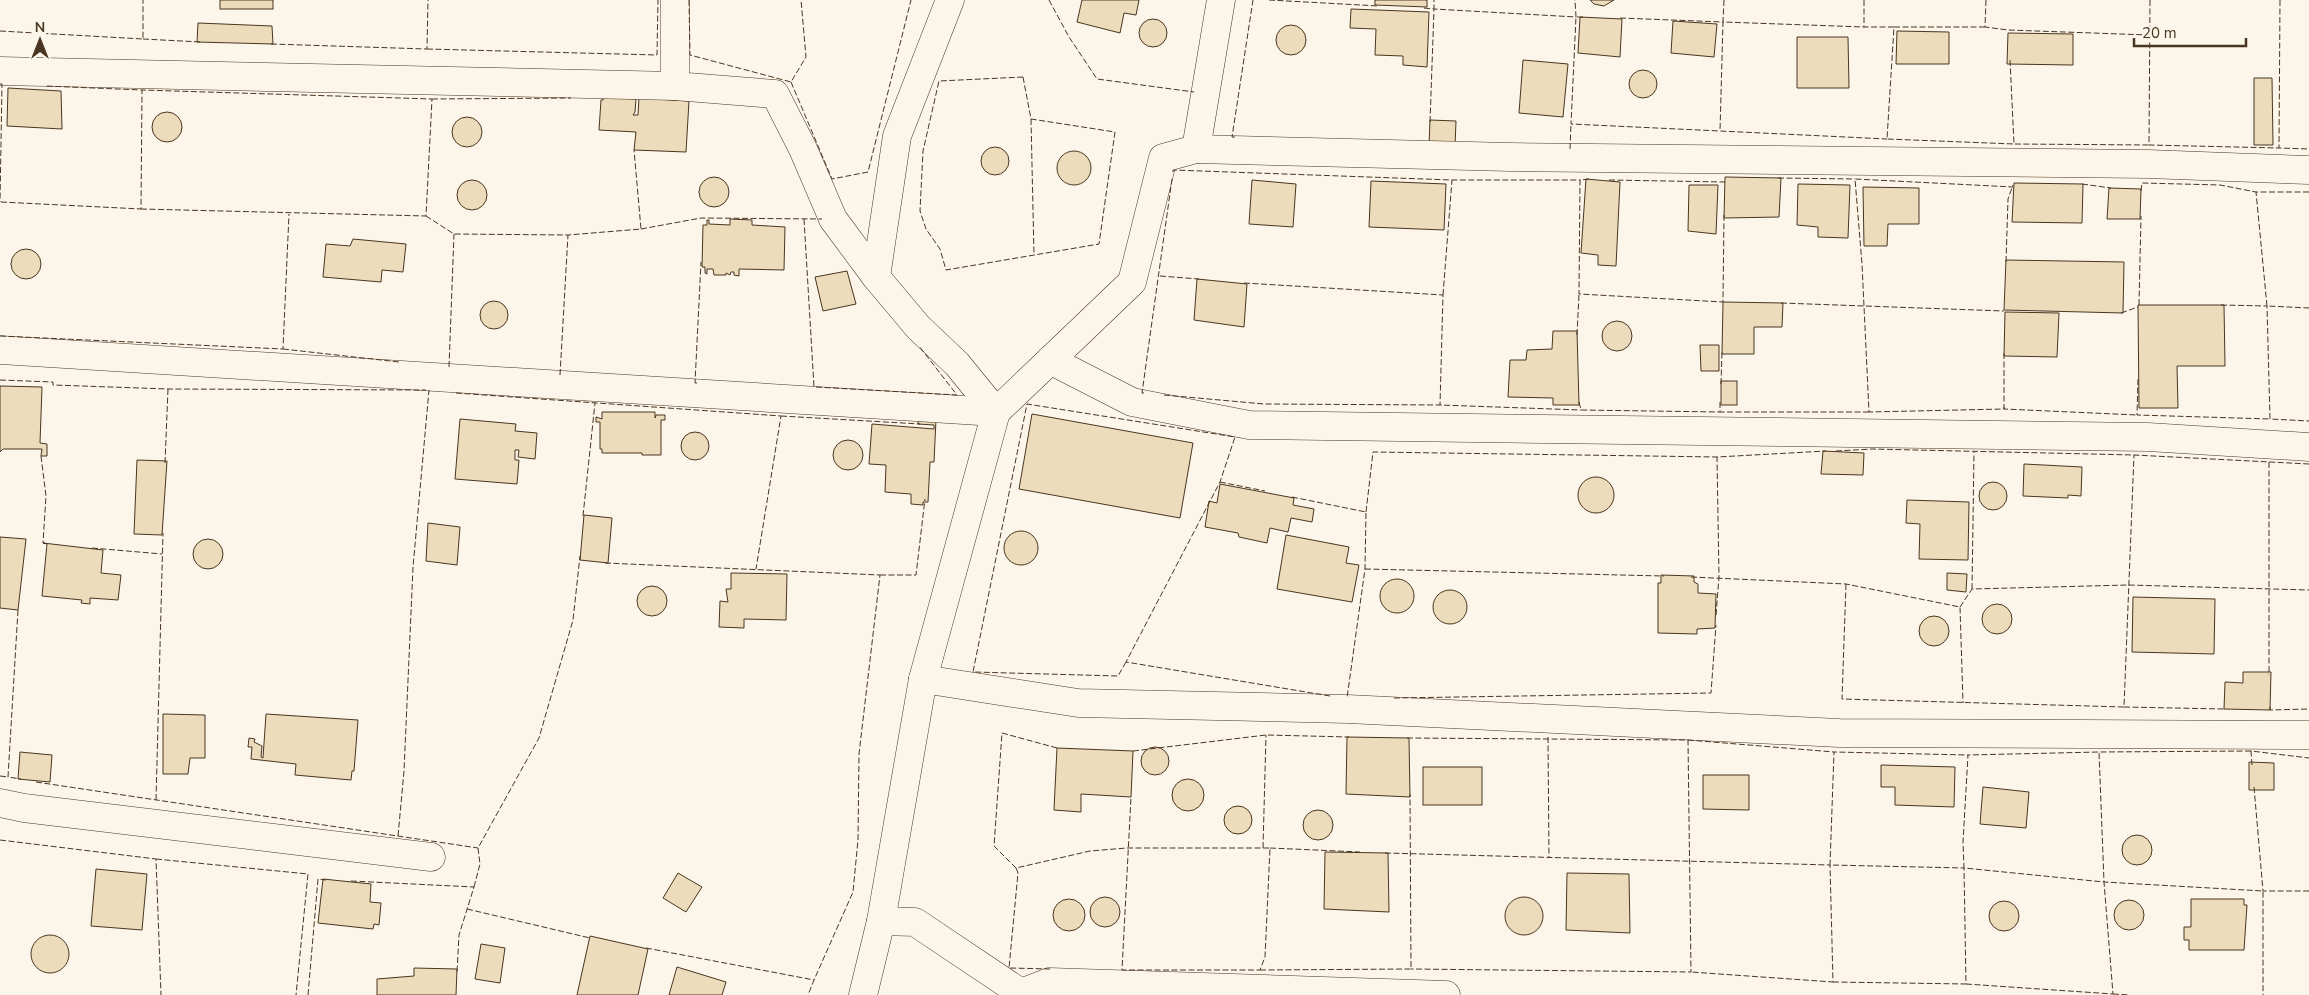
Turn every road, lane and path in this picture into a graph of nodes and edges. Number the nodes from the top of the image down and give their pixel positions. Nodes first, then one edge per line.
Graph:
1 (675, 0) edge
2 (950, 0) edge
3 (1220, 0) edge
4 (0, 71) edge
5 (675, 86) junction
6 (1196, 149) junction
7 (2309, 170) edge
8 (876, 277) junction
9 (0, 350) edge
10 (1050, 360) junction
11 (996, 412) junction
12 (2309, 447) edge
13 (923, 679) junction
14 (2309, 736) edge
15 (0, 803) edge
16 (431, 857) dead end
17 (881, 921) junction
18 (1020, 994) edge
19 (863, 995) edge
20 (1446, 995) edge

1 - 5 street
2 - 8 street
3 - 6 street
4 - 5 street
5 - 8 street
6 - 7 street
6 - 10 street
8 - 11 street
9 - 11 street
10 - 11 street
10 - 12 street
11 - 13 street
13 - 14 street
13 - 17 street
15 - 16 street
17 - 18 street
17 - 19 street
18 - 20 street

